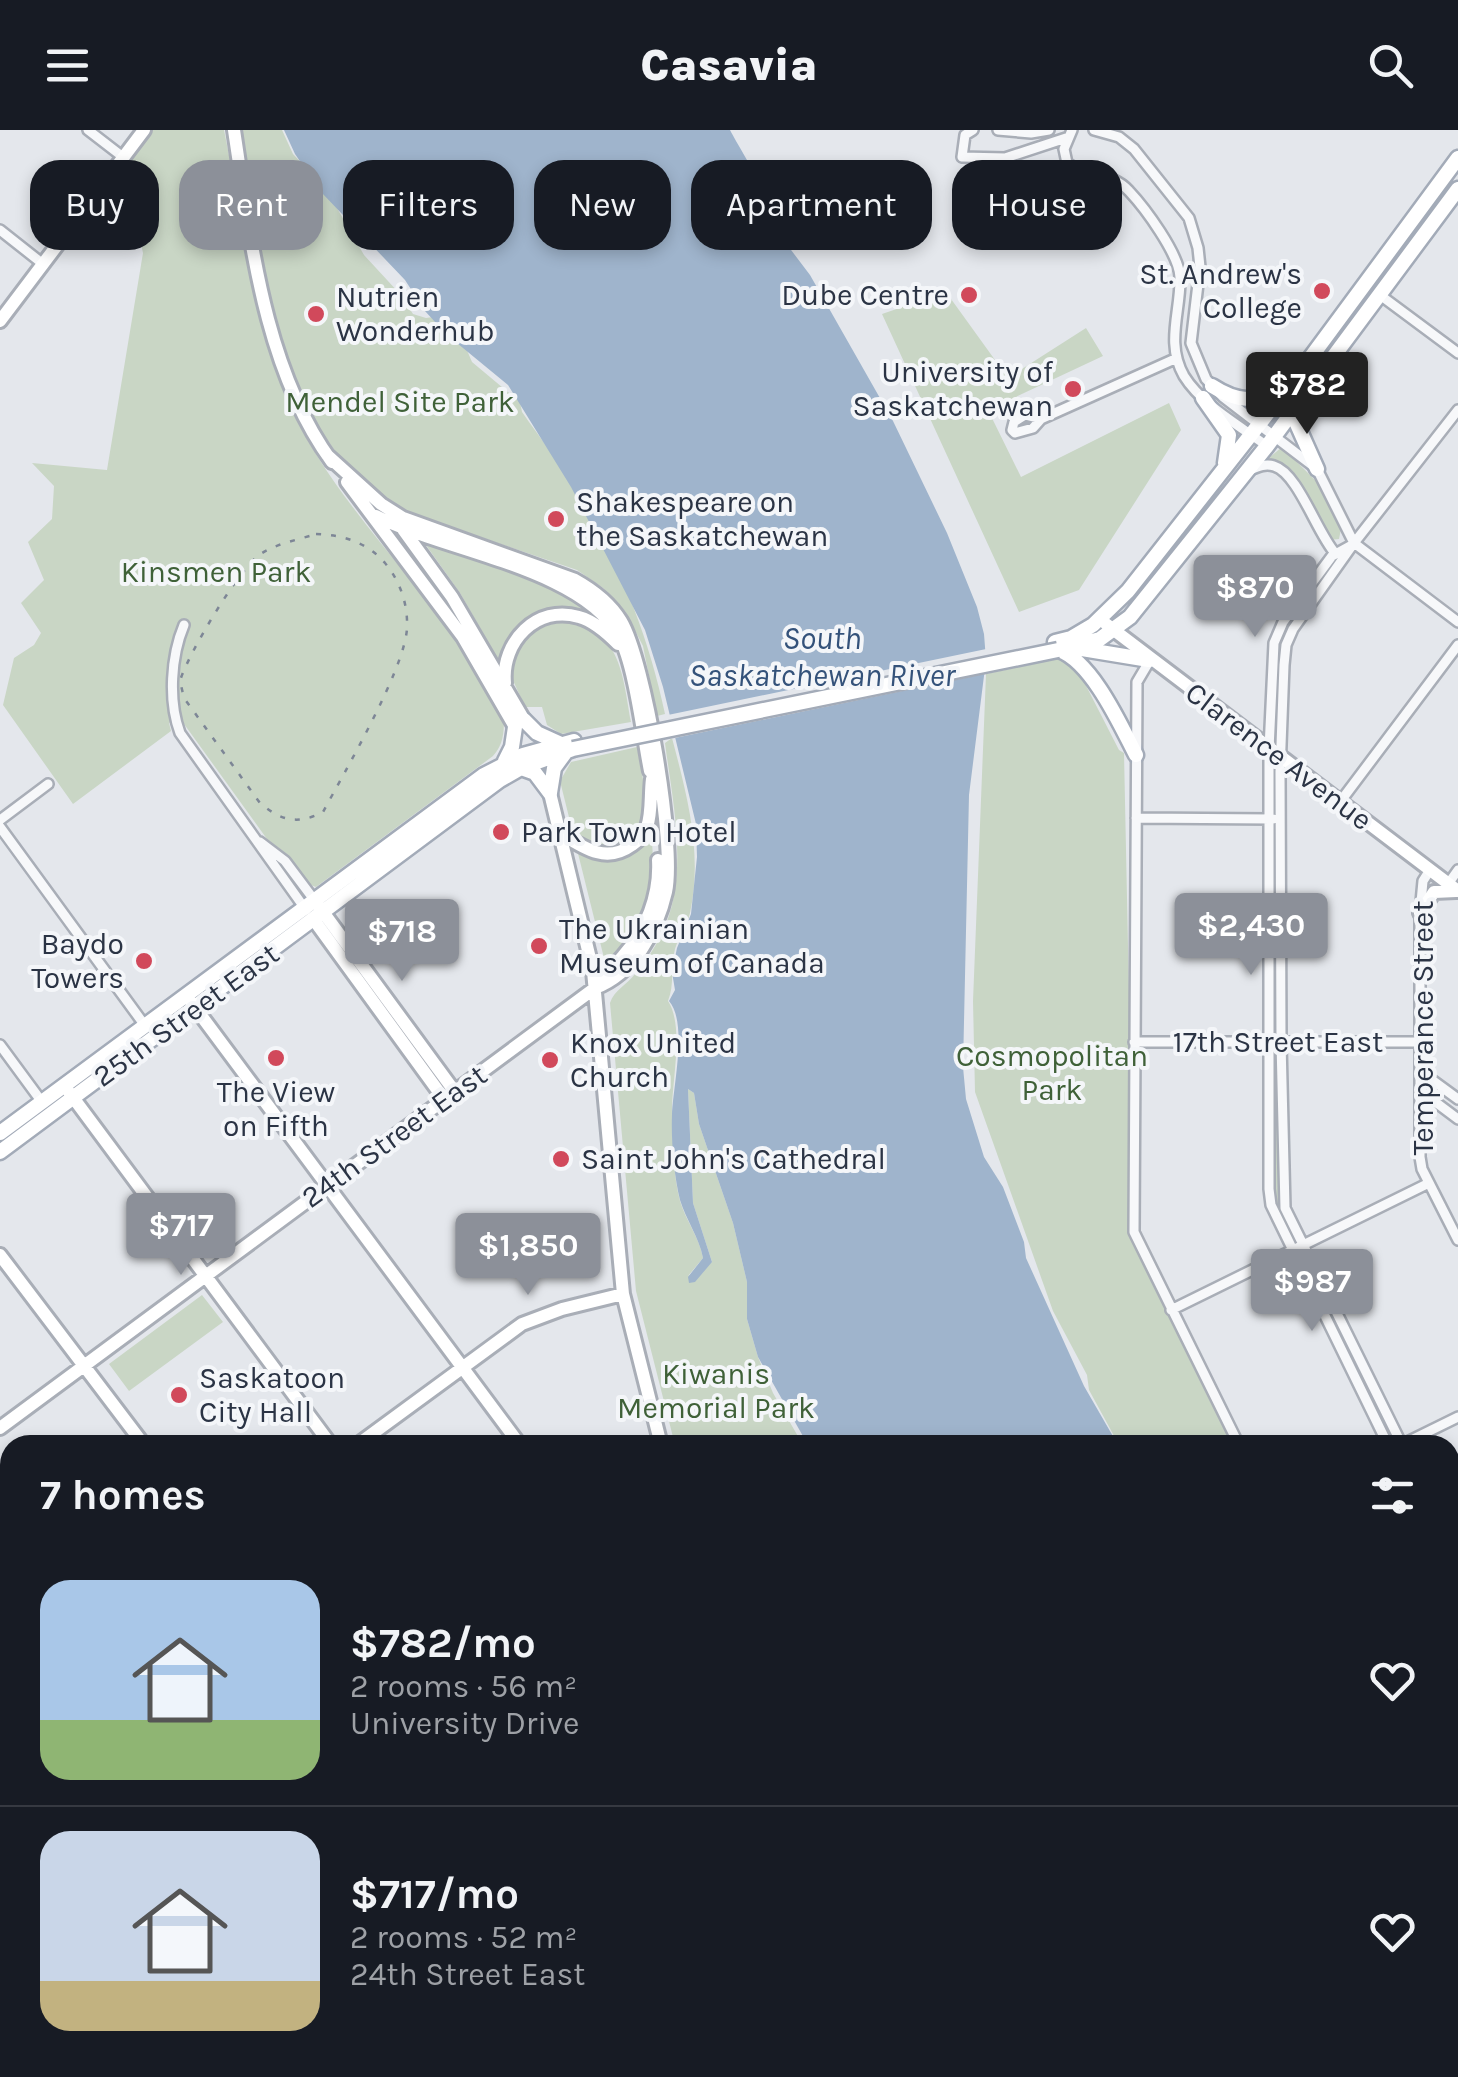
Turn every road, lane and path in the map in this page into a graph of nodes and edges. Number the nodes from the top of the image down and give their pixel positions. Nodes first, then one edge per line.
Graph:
1 (88, 130) edge
2 (144, 130) edge
3 (234, 130) edge
4 (972, 130) edge
5 (998, 130) edge
6 (1050, 130) edge
7 (1094, 130) edge
8 (1069, 134) edge
9 (1458, 146) edge
10 (123, 157) junction
11 (1458, 158) edge
12 (1440, 182) junction
13 (1458, 188) edge
14 (0, 230) edge
15 (43, 264) junction
16 (1380, 295) junction
17 (0, 320) edge
18 (1458, 353) edge
19 (1177, 358) junction
20 (1296, 376) junction
21 (1208, 392) junction
22 (1458, 410) edge
23 (1292, 413) junction
24 (1041, 418) dead end
25 (1255, 430) junction
26 (1270, 441) junction
27 (1316, 469) junction
28 (1247, 471) junction
29 (1215, 482) junction
30 (377, 509) junction
31 (402, 528) junction
32 (1354, 544) junction
33 (1335, 553) junction
34 (1101, 619) junction
35 (1458, 622) edge
36 (184, 625) dead end
37 (1114, 632) junction
38 (1458, 644) edge
39 (1061, 647) junction
40 (625, 650) junction
41 (1150, 660) junction
42 (506, 685) junction
43 (519, 724) junction
44 (569, 744) junction
45 (1268, 749) junction
46 (1136, 755) junction
47 (1282, 758) junction
48 (505, 761) junction
49 (520, 768) junction
50 (652, 779) junction
51 (48, 784) dead end
52 (550, 793) junction
53 (1340, 802) junction
54 (1136, 818) junction
55 (1276, 819) junction
56 (0, 823) edge
57 (560, 833) junction
58 (1430, 870) junction
59 (1458, 870) edge
60 (1455, 889) edge
61 (315, 911) junction
62 (1420, 912) junction
63 (595, 988) junction
64 (192, 1002) junction
65 (146, 1026) junction
66 (1134, 1042) junction
67 (1275, 1042) junction
68 (1421, 1042) junction
69 (0, 1046) edge
70 (1421, 1072) junction
71 (69, 1092) junction
72 (1422, 1092) junction
73 (449, 1096) junction
74 (1458, 1099) edge
75 (42, 1102) junction
76 (1458, 1119) edge
77 (0, 1134) edge
78 (0, 1152) edge
79 (1429, 1182) junction
80 (327, 1184) junction
81 (1458, 1240) edge
82 (1298, 1248) junction
83 (0, 1255) edge
84 (205, 1275) junction
85 (623, 1294) junction
86 (1171, 1310) junction
87 (84, 1366) junction
88 (463, 1368) junction
89 (1458, 1417) edge
90 (0, 1428) edge
91 (136, 1435) edge
92 (324, 1435) edge
93 (371, 1435) edge
94 (513, 1435) edge
95 (658, 1435) edge
96 (1234, 1435) edge
97 (1383, 1435) edge
98 (1396, 1435) edge
99 (1421, 1435) edge

1 - 10 street
2 - 10 street
3 - 30 street
4 - 8 street
5 - 6 street
7 - 21 street
8 - 19 street
9 - 12 main road
10 - 15 street
11 - 12 main road
12 - 20 main road
13 - 16 main road
14 - 15 street
15 - 17 street
16 - 18 street
16 - 23 main road
19 - 21 street
19 - 24 street
20 - 21 main road
20 - 25 main road
21 - 25 street
21 - 29 main road
22 - 32 street
23 - 26 main road
23 - 27 main road
25 - 26 street
25 - 29 main road
26 - 27 street
26 - 28 main road
27 - 32 street
28 - 33 street
28 - 37 main road
29 - 34 main road
30 - 31 street
30 - 43 street
30 - 63 street
31 - 40 street
31 - 42 street
32 - 33 street
32 - 35 street
32 - 47 street
33 - 45 street
34 - 37 street, Clarence Avenue
34 - 39 main road
36 - 61 street
37 - 39 main road
37 - 41 street, Clarence Avenue
38 - 53 street
39 - 41 main road
39 - 44 main road
39 - 46 main road
40 - 42 street
40 - 50 street
41 - 45 street, Clarence Avenue
41 - 46 street
42 - 43 street
43 - 44 main road
43 - 48 main road
44 - 48 main road, 25th Street East
44 - 49 main road, 25th Street East
44 - 52 main road
45 - 47 street, Clarence Avenue
45 - 55 street
46 - 54 street
47 - 53 street, Clarence Avenue
47 - 55 street
48 - 61 main road, 25th Street East
49 - 52 main road
49 - 61 main road, 25th Street East
50 - 57 street
50 - 63 street
51 - 56 street
52 - 57 street
53 - 58 street, Clarence Avenue
54 - 55 street
54 - 66 street
55 - 67 street
56 - 65 street
57 - 63 street
58 - 60 street, Clarence Avenue
58 - 62 street, Temperance Street
59 - 60 street, Temperance Street
60 - 62 street
61 - 64 main road, 25th Street East
61 - 73 street
62 - 68 street, Temperance Street
63 - 73 street, 24th Street East
63 - 85 street
64 - 65 main road, 25th Street East
64 - 71 main road, 25th Street East
64 - 80 street
65 - 71 main road, 25th Street East
66 - 67 street, 17th Street East
66 - 86 street
67 - 68 street, 17th Street East
67 - 82 street
68 - 70 street, Temperance Street
69 - 75 street
70 - 72 street, Temperance Street
70 - 74 street
71 - 75 main road, 25th Street East
71 - 78 main road, 25th Street East
71 - 84 street
72 - 76 street
72 - 79 street, Temperance Street
73 - 80 street, 24th Street East
75 - 77 main road, 25th Street East
79 - 81 street, Temperance Street
79 - 82 street
80 - 84 street, 24th Street East
80 - 88 street
82 - 86 street
82 - 97 street
82 - 98 street
83 - 87 street
84 - 87 street, 24th Street East
84 - 92 street
85 - 88 street
85 - 95 street
86 - 96 street
87 - 90 street, 24th Street East
87 - 91 street
88 - 93 street
88 - 94 street
89 - 99 street

